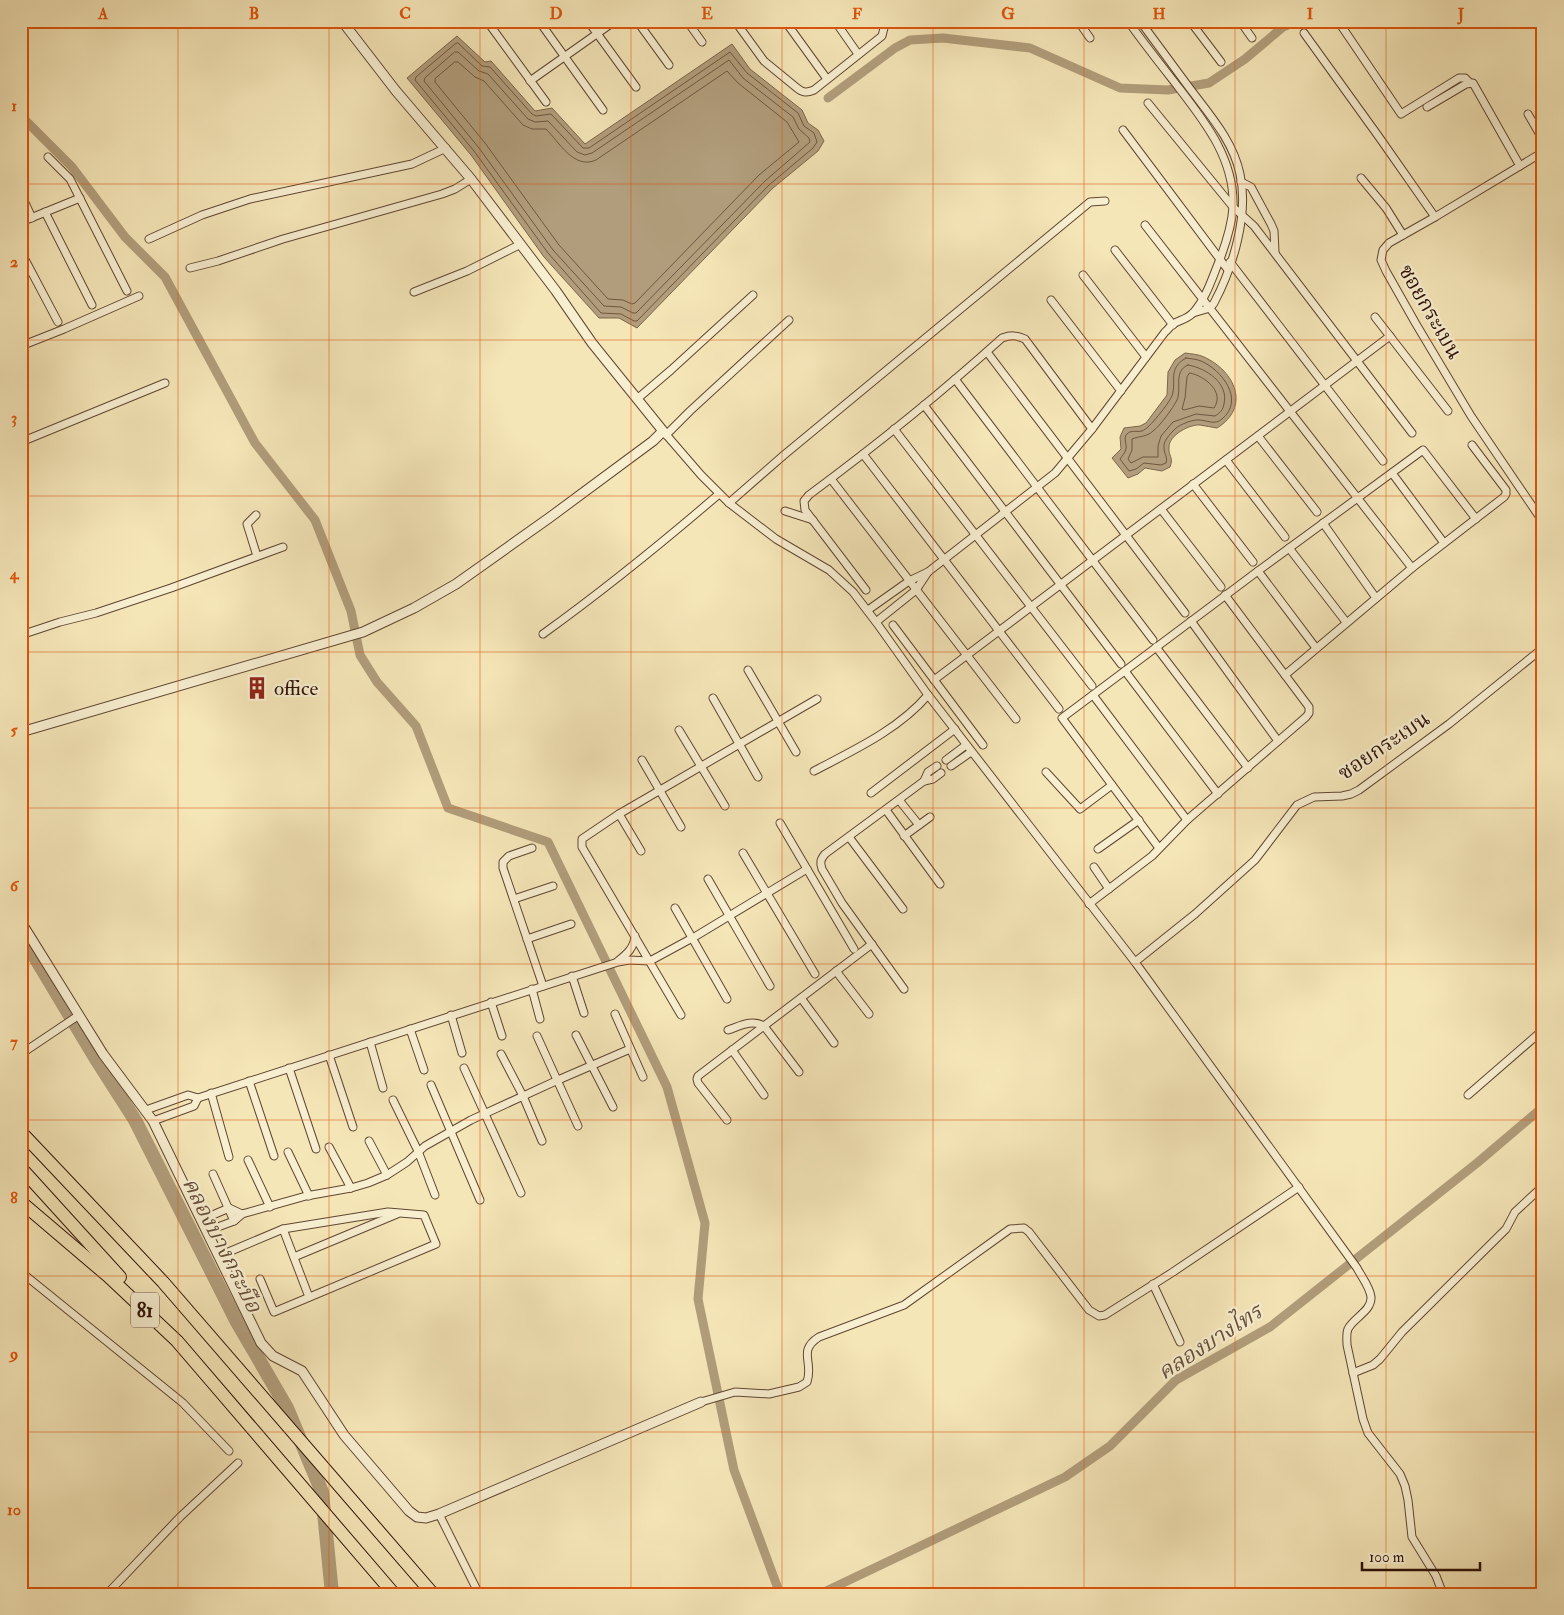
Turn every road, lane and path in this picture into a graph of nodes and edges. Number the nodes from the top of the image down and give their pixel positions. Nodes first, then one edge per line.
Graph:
1 (342, 21) edge
2 (487, 21) edge
3 (539, 21) edge
4 (588, 21) edge
5 (615, 21) edge
6 (637, 21) edge
7 (687, 21) edge
8 (735, 21) edge
9 (785, 21) edge
10 (834, 21) edge
11 (883, 21) edge
12 (1128, 21) edge
13 (1140, 21) edge
14 (1190, 21) edge
15 (1240, 21) edge
16 (1338, 21) edge
17 (1078, 22) edge
18 (1304, 33) dead end
19 (597, 34) junction
20 (1090, 38) dead end
21 (1252, 38) dead end
22 (702, 42) dead end
23 (1155, 42) junction
24 (1148, 48) junction
25 (858, 54) junction
26 (565, 57) junction
27 (1221, 62) dead end
28 (668, 65) dead end
29 (827, 79) junction
30 (530, 81) junction
31 (1470, 83) junction
32 (636, 87) dead end
33 (546, 102) dead end
34 (1148, 103) dead end
35 (1427, 107) dead end
36 (603, 110) dead end
37 (1528, 114) dead end
38 (1215, 122) junction
39 (1207, 127) junction
40 (1124, 130) dead end
41 (1543, 140) edge
42 (446, 148) junction
43 (1543, 152) edge
44 (48, 156) dead end
45 (1520, 166) junction
46 (1361, 178) dead end
47 (471, 179) junction
48 (1241, 182) junction
49 (21, 194) edge
50 (80, 198) junction
51 (1105, 201) dead end
52 (1233, 207) junction
53 (45, 212) junction
54 (1242, 215) junction
55 (32, 218) junction
56 (1435, 218) junction
57 (21, 222) edge
58 (1145, 225) dead end
59 (1404, 235) junction
60 (149, 239) dead end
61 (521, 244) junction
62 (1115, 250) dead end
63 (21, 252) edge
64 (1275, 252) junction
65 (1219, 260) junction
66 (1230, 262) junction
67 (190, 268) dead end
68 (1228, 270) junction
69 (1082, 275) dead end
70 (128, 291) dead end
71 (414, 292) dead end
72 (753, 295) dead end
73 (139, 296) dead end
74 (1203, 299) junction
75 (1051, 300) dead end
76 (92, 305) dead end
77 (1210, 308) junction
78 (1193, 313) junction
79 (1375, 317) dead end
80 (789, 320) dead end
81 (58, 322) dead end
82 (1173, 325) junction
83 (1390, 336) junction
84 (21, 346) edge
85 (987, 352) junction
86 (1146, 357) junction
87 (1358, 360) junction
88 (955, 379) junction
89 (165, 383) dead end
90 (1325, 385) junction
91 (1121, 391) junction
92 (637, 399) junction
93 (924, 405) junction
94 (1448, 411) dead end
95 (1290, 412) junction
96 (894, 429) junction
97 (1092, 429) junction
98 (664, 433) junction
99 (1412, 433) dead end
100 (1258, 436) junction
101 (21, 442) edge
102 (1472, 445) dead end
103 (863, 454) junction
104 (1068, 459) junction
105 (1226, 460) junction
106 (1383, 461) dead end
107 (1392, 473) junction
108 (831, 479) junction
109 (1193, 484) junction
110 (1037, 487) junction
111 (720, 494) junction
112 (1357, 498) junction
113 (729, 503) junction
114 (1161, 509) junction
115 (785, 511) dead end
116 (1005, 512) junction
117 (1317, 512) dead end
118 (256, 515) dead end
119 (1476, 519) junction
120 (813, 520) junction
121 (1543, 522) edge
122 (1323, 523) junction
123 (975, 535) junction
124 (1126, 535) junction
125 (1285, 537) dead end
126 (1444, 543) junction
127 (283, 547) dead end
128 (1289, 548) junction
129 (257, 556) junction
130 (944, 559) junction
131 (1093, 560) junction
132 (1253, 562) dead end
133 (1412, 568) junction
134 (1258, 571) junction
135 (928, 572) junction
136 (909, 580) junction
137 (1061, 584) junction
138 (1221, 587) dead end
139 (866, 590) dead end
140 (916, 590) junction
141 (1226, 595) junction
142 (1376, 598) junction
143 (1031, 607) junction
144 (868, 610) junction
145 (1186, 613) dead end
146 (1191, 621) junction
147 (876, 622) junction
148 (1346, 622) junction
149 (893, 625) dead end
150 (999, 631) junction
151 (543, 634) dead end
152 (21, 635) edge
153 (1153, 640) dead end
154 (1156, 647) junction
155 (1316, 648) junction
156 (1543, 648) edge
157 (966, 656) junction
158 (1121, 664) dead end
159 (748, 670) dead end
160 (1125, 671) junction
161 (1285, 675) junction
162 (934, 680) junction
163 (1092, 686) dead end
164 (928, 695) junction
165 (1093, 695) junction
166 (713, 698) dead end
167 (817, 699) dead end
168 (1059, 709) dead end
169 (1016, 719) dead end
170 (778, 721) junction
171 (955, 729) junction
172 (679, 730) dead end
173 (21, 732) edge
174 (1278, 741) junction
175 (739, 744) junction
176 (966, 745) junction
177 (982, 745) dead end
178 (796, 752) dead end
179 (971, 752) junction
180 (642, 760) dead end
181 (946, 760) dead end
182 (701, 766) junction
183 (937, 766) dead end
184 (951, 766) dead end
185 (1248, 768) junction
186 (814, 771) dead end
187 (1046, 772) dead end
188 (941, 773) dead end
189 (758, 776) dead end
190 (924, 782) junction
191 (1112, 785) junction
192 (659, 790) junction
193 (871, 793) dead end
194 (1218, 794) junction
195 (899, 800) junction
196 (724, 806) dead end
197 (886, 810) junction
198 (619, 814) junction
199 (930, 817) dead end
200 (1139, 820) junction
201 (1187, 820) junction
202 (780, 823) dead end
203 (919, 826) junction
204 (681, 827) dead end
205 (904, 836) junction
206 (849, 837) junction
207 (532, 848) dead end
208 (1159, 848) junction
209 (1098, 849) dead end
210 (641, 851) dead end
211 (743, 853) dead end
212 (1094, 867) dead end
213 (807, 869) junction
214 (708, 879) dead end
215 (940, 884) dead end
216 (553, 886) dead end
217 (1109, 888) junction
218 (768, 893) junction
219 (514, 899) junction
220 (1090, 904) junction
221 (675, 908) dead end
222 (903, 909) dead end
223 (729, 916) junction
224 (21, 922) edge
225 (572, 924) dead end
226 (635, 936) junction
227 (692, 938) junction
228 (527, 939) junction
229 (872, 944) junction
230 (854, 949) dead end
231 (650, 960) junction
232 (618, 962) junction
233 (1135, 962) junction
234 (836, 971) junction
235 (815, 974) dead end
236 (572, 976) junction
237 (543, 986) junction
238 (770, 986) dead end
239 (532, 989) junction
240 (904, 989) dead end
241 (801, 998) junction
242 (727, 999) dead end
243 (491, 1002) junction
244 (584, 1013) dead end
245 (615, 1014) dead end
246 (869, 1014) dead end
247 (451, 1015) junction
248 (681, 1015) dead end
249 (78, 1016) junction
250 (540, 1019) dead end
251 (764, 1026) junction
252 (410, 1029) junction
253 (728, 1030) dead end
254 (1543, 1030) edge
255 (576, 1035) dead end
256 (502, 1036) dead end
257 (537, 1036) dead end
258 (370, 1042) junction
259 (834, 1043) dead end
260 (630, 1049) junction
261 (732, 1050) junction
262 (462, 1053) dead end
263 (21, 1054) edge
264 (501, 1054) dead end
265 (329, 1055) junction
266 (592, 1064) junction
267 (289, 1068) junction
268 (464, 1068) dead end
269 (424, 1070) dead end
270 (799, 1072) dead end
271 (643, 1077) dead end
272 (558, 1080) junction
273 (249, 1081) junction
274 (431, 1085) dead end
275 (383, 1088) dead end
276 (211, 1093) junction
277 (764, 1095) dead end
278 (1468, 1095) dead end
279 (523, 1096) junction
280 (198, 1098) junction
281 (393, 1100) dead end
282 (613, 1107) dead end
283 (146, 1110) junction
284 (485, 1113) junction
285 (727, 1120) dead end
286 (152, 1121) junction
287 (578, 1126) dead end
288 (353, 1128) dead end
289 (452, 1131) junction
290 (21, 1132) edge
291 (369, 1141) dead end
292 (542, 1141) dead end
293 (329, 1147) dead end
294 (316, 1150) dead end
295 (418, 1151) junction
296 (288, 1152) dead end
297 (274, 1156) dead end
298 (230, 1157) dead end
299 (248, 1160) dead end
300 (21, 1168) edge
301 (213, 1174) dead end
302 (387, 1175) junction
303 (1543, 1186) edge
304 (1299, 1187) junction
305 (351, 1188) junction
306 (521, 1193) dead end
307 (436, 1195) dead end
308 (309, 1196) junction
309 (480, 1200) dead end
310 (21, 1202) edge
311 (270, 1207) junction
312 (229, 1208) junction
313 (402, 1212) junction
314 (242, 1214) junction
315 (201, 1220) junction
316 (234, 1221) junction
317 (283, 1229) junction
318 (206, 1231) junction
319 (219, 1256) junction
320 (294, 1257) junction
321 (21, 1272) edge
322 (260, 1279) dead end
323 (1153, 1284) junction
324 (310, 1297) junction
325 (177, 1341) junction
326 (1180, 1342) dead end
327 (1353, 1373) junction
328 (701, 1402) joint
329 (229, 1451) dead end
330 (238, 1463) dead end
331 (439, 1514) junction
332 (107, 1594) edge
333 (394, 1594) edge
334 (433, 1594) edge
335 (479, 1594) edge
336 (1443, 1594) edge

1 - 42 street
2 - 30 street
3 - 26 street
4 - 19 street
5 - 19 street
6 - 28 street
7 - 22 street
8 - 29 street
9 - 29 street
10 - 25 street
11 - 25 street
12 - 24 street
13 - 23 street
14 - 27 street
15 - 21 street
16 - 31 street
17 - 20 street
18 - 56 street
19 - 26 street
19 - 32 street
23 - 24 street
23 - 38 street
24 - 39 street
25 - 29 street
26 - 30 street
26 - 36 street
30 - 33 street
31 - 35 street
31 - 45 street
34 - 52 street
37 - 41 street
38 - 39 street
38 - 48 street
39 - 52 street
40 - 65 street
42 - 47 street
42 - 60 street
43 - 45 street, ซอยกระเบน
44 - 50 street
45 - 56 street, ซอยกระเบน
46 - 59 street
47 - 61 street
47 - 67 street
48 - 54 street
48 - 64 street
49 - 55 street
50 - 53 street
50 - 70 street
51 - 113 street
52 - 54 street
52 - 65 street
53 - 55 street
53 - 76 street
54 - 64 street
54 - 66 street
55 - 57 street
56 - 59 street, ซอยกระเบน
58 - 74 street
59 - 121 street, ซอยกระเบน
61 - 71 street
61 - 92 street
62 - 82 street
63 - 81 street
64 - 87 street
65 - 68 street
65 - 74 street
66 - 68 street
66 - 90 street
68 - 77 street
69 - 86 street
72 - 92 street
73 - 84 street
74 - 77 street
74 - 78 street
75 - 91 street
77 - 78 street
77 - 95 street
78 - 82 street
79 - 83 street
80 - 98 street
82 - 86 street
83 - 87 street
83 - 94 street
85 - 88 street
85 - 97 street
85 - 104 street
86 - 91 street
87 - 90 street
87 - 99 street
88 - 93 street
88 - 110 street
89 - 101 street
90 - 95 street
90 - 106 street
91 - 97 street
92 - 98 street
93 - 96 street
93 - 116 street
95 - 100 street
95 - 112 street
96 - 103 street
96 - 123 street
97 - 104 street
98 - 111 street
98 - 173 street
100 - 105 street
100 - 117 street
102 - 119 street
103 - 108 street
103 - 130 street
104 - 110 street
104 - 124 street
105 - 109 street
105 - 125 street
107 - 112 street
107 - 119 street
107 - 126 street
108 - 120 street
108 - 136 street
109 - 114 street
109 - 132 street
110 - 116 street
110 - 131 street
111 - 113 street
111 - 151 street
112 - 122 street
112 - 133 street
113 - 144 street
114 - 124 street
114 - 138 street
115 - 120 street
116 - 123 street
116 - 137 street
118 - 129 street
119 - 126 street
120 - 139 street
122 - 128 street
122 - 142 street
123 - 130 street
123 - 143 street
124 - 131 street
124 - 145 street
126 - 133 street
127 - 129 street
128 - 134 street
128 - 148 street
129 - 152 street
130 - 135 street
130 - 150 street
131 - 137 street
131 - 153 street
133 - 142 street
134 - 141 street
134 - 155 street
135 - 136 street
135 - 140 street
136 - 140 street
136 - 144 street
137 - 143 street
137 - 158 street
140 - 147 street
140 - 157 street
141 - 146 street
141 - 161 street
142 - 148 street
143 - 150 street
143 - 163 street
144 - 147 street
146 - 154 street
146 - 174 street
147 - 164 street
148 - 155 street
149 - 162 street
150 - 157 street
150 - 168 street
154 - 160 street
154 - 185 street
155 - 161 street
156 - 233 street, ซอยกระเบน
157 - 162 street
157 - 169 street
159 - 170 street
160 - 165 street
160 - 194 street
161 - 174 street
162 - 177 street
164 - 171 street
164 - 186 street
165 - 191 street
165 - 201 street
166 - 175 street
167 - 170 street
170 - 175 street
170 - 178 street
171 - 176 street
171 - 193 street
172 - 182 street
174 - 185 street
175 - 182 street
175 - 189 street
176 - 179 street
176 - 181 street
179 - 184 street
179 - 220 street
180 - 192 street
182 - 192 street
182 - 196 street
183 - 190 street
185 - 194 street
187 - 191 street
188 - 190 street
190 - 195 street
191 - 200 street
192 - 198 street
192 - 204 street
194 - 201 street
195 - 197 street
195 - 203 street
197 - 205 street
197 - 206 street
198 - 210 street
198 - 226 street
199 - 203 street
200 - 208 street
200 - 209 street
201 - 208 street
202 - 213 street
203 - 205 street
205 - 215 street
206 - 222 street
206 - 229 street
207 - 219 street
208 - 217 street
211 - 218 street
212 - 217 street
213 - 218 street
213 - 230 street
214 - 223 street
216 - 219 street
217 - 220 street
218 - 223 street
218 - 235 street
219 - 228 street
220 - 233 street
221 - 227 street
223 - 227 street
223 - 238 street
224 - 249 street
225 - 228 street
226 - 231 street
226 - 232 street
227 - 231 street
227 - 242 street
228 - 237 street
229 - 234 street
229 - 240 street
231 - 232 street
231 - 248 street
232 - 236 street
233 - 304 street
234 - 241 street
234 - 246 street
236 - 237 street
236 - 244 street
237 - 239 street
239 - 243 street
239 - 250 street
241 - 251 street
241 - 259 street
243 - 247 street
243 - 256 street
245 - 260 street
247 - 252 street
247 - 262 street
249 - 263 street
249 - 283 street
251 - 253 street
251 - 261 street
251 - 270 street
252 - 258 street
252 - 269 street
254 - 278 street
255 - 266 street
257 - 272 street
258 - 265 street
258 - 275 street
260 - 266 street
260 - 271 street
261 - 277 street
261 - 285 street
264 - 279 street
265 - 267 street
265 - 288 street
266 - 272 street
266 - 282 street
267 - 273 street
267 - 294 street
268 - 284 street
272 - 279 street
272 - 287 street
273 - 276 street
273 - 297 street
274 - 289 street
276 - 280 street
276 - 298 street
279 - 284 street
279 - 292 street
280 - 283 street
280 - 286 street
281 - 295 street
283 - 286 street
284 - 289 street
284 - 306 street
286 - 315 street
289 - 295 street
289 - 309 street
290 - 334 highway, 81
291 - 302 street
293 - 305 street
295 - 302 street
295 - 307 street
296 - 308 street
299 - 311 street
300 - 325 highway, 81
301 - 312 street
302 - 305 street
303 - 327 street
304 - 323 street
304 - 327 street
305 - 308 street
308 - 311 street
310 - 325 highway, 81
311 - 314 street
312 - 314 street
312 - 315 street
312 - 316 street
313 - 317 street
313 - 320 street
313 - 324 street
314 - 316 street
315 - 318 street
316 - 318 street
317 - 319 street
317 - 320 street
318 - 319 street
319 - 331 street
320 - 324 street
321 - 329 street
322 - 324 street
323 - 326 street
323 - 328 street
325 - 333 highway, 81
327 - 336 street
328 - 331 street
330 - 332 street
331 - 335 street

